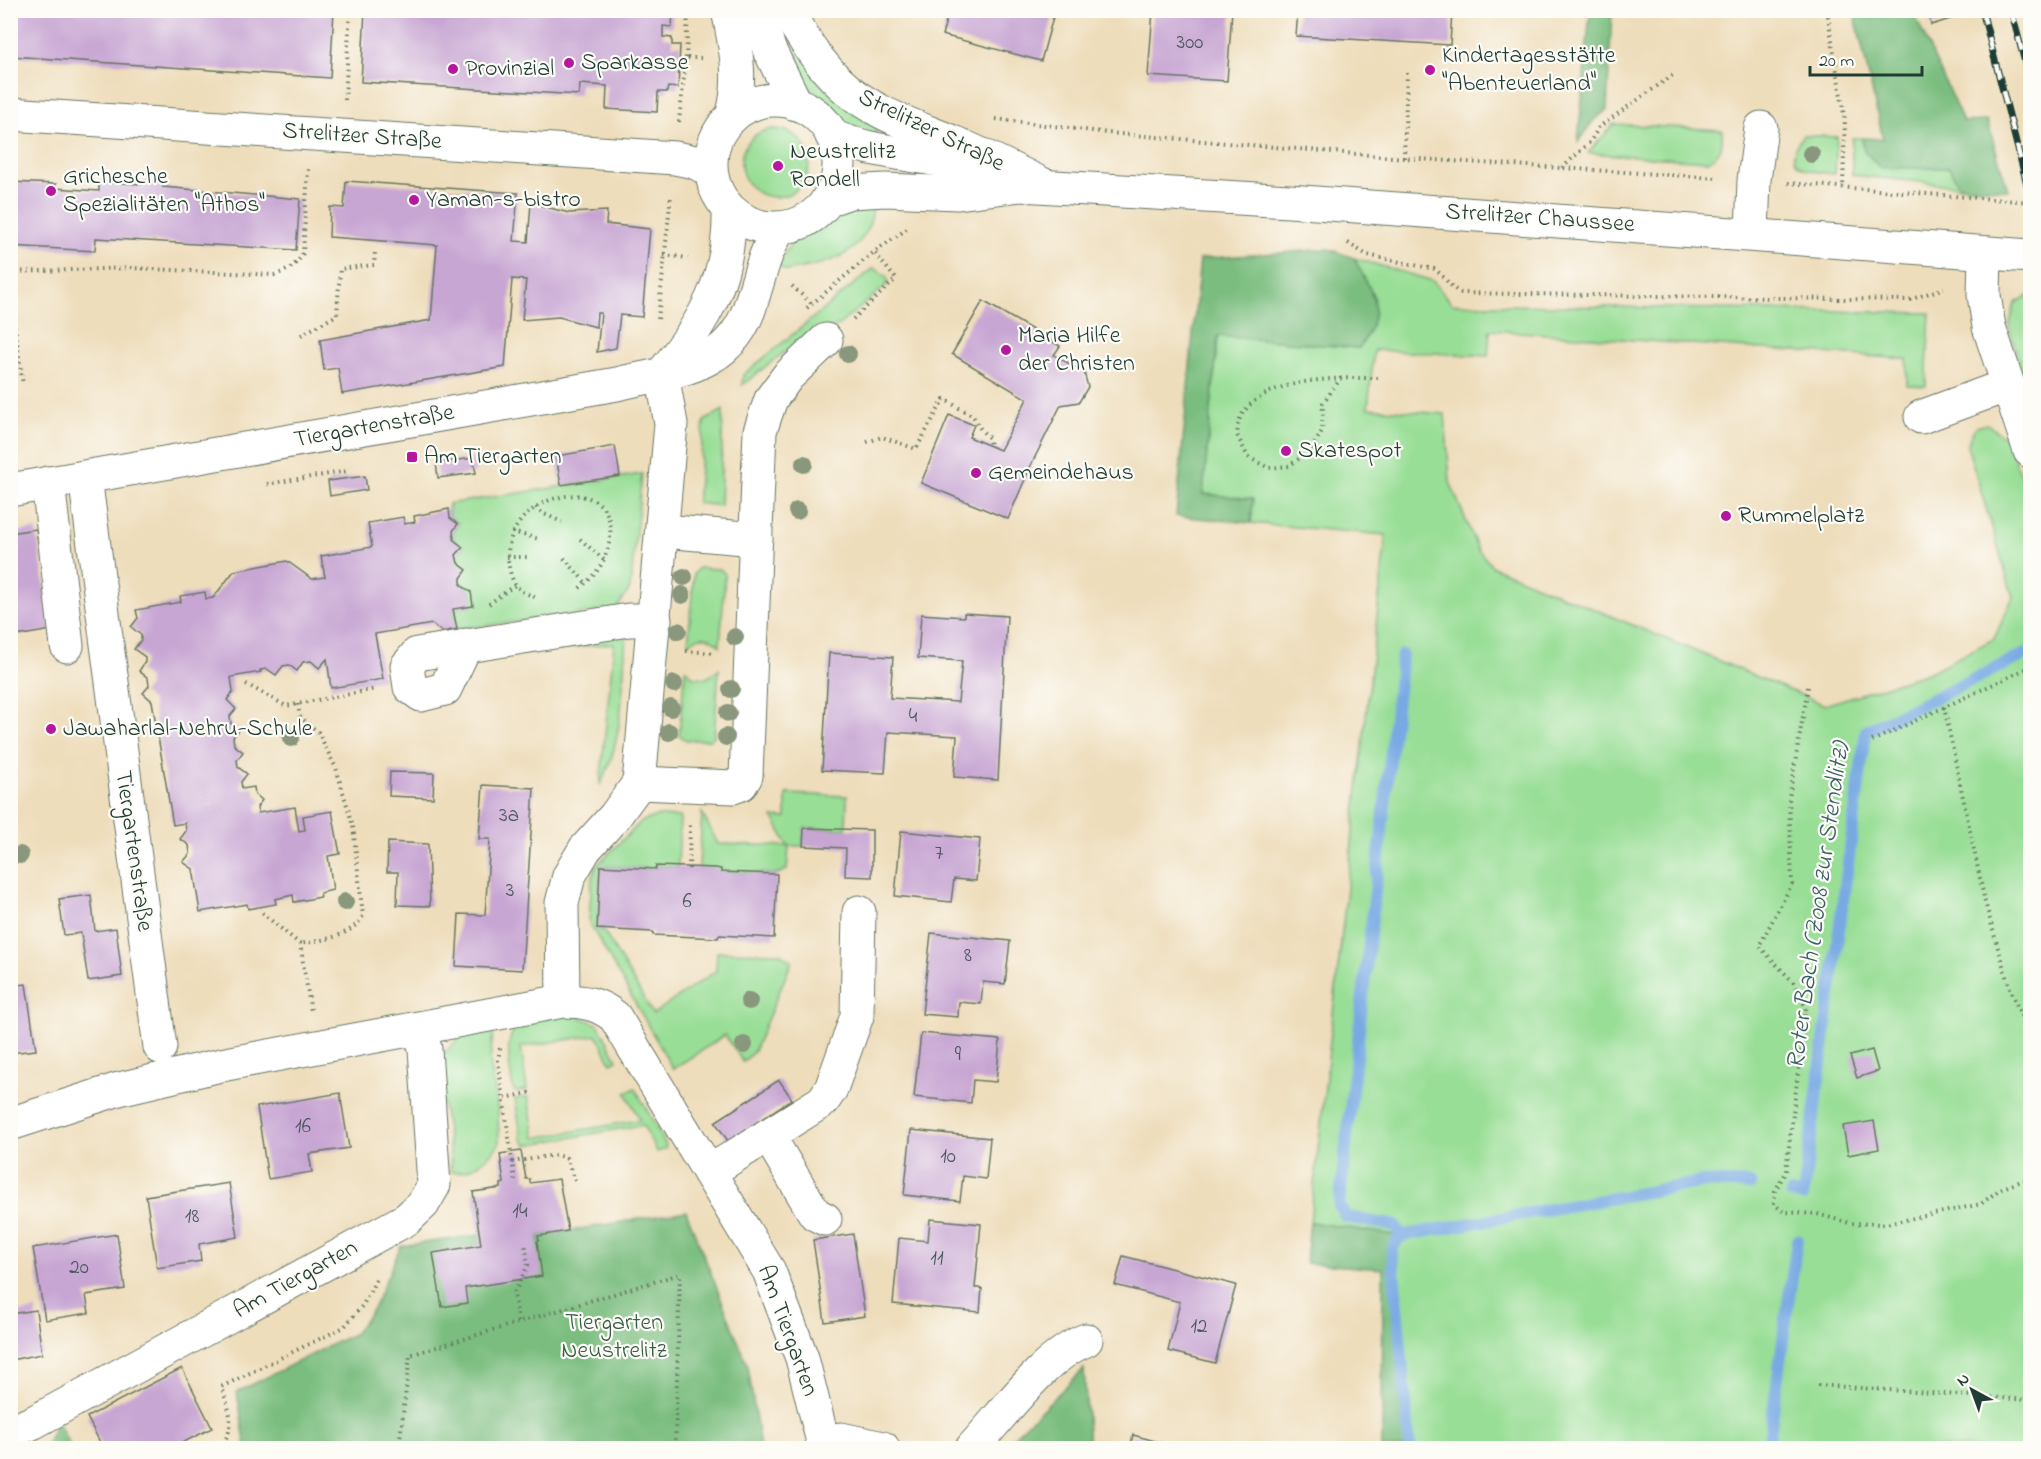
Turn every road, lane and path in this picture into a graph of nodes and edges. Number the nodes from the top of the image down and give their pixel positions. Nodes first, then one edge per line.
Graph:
1 (350, 10) edge
2 (688, 10) edge
3 (728, 10) edge
4 (758, 10) edge
5 (787, 10) edge
6 (1827, 10) edge
7 (737, 55) junction
8 (686, 58) junction
9 (1407, 74) dead end
10 (1673, 75) dead end
11 (796, 104) junction
12 (10, 114) edge
13 (732, 117) junction
14 (988, 117) dead end
15 (1761, 128) dead end
16 (343, 136) junction
17 (832, 136) junction
18 (675, 158) junction
19 (1404, 158) junction
20 (1562, 168) junction
21 (711, 171) junction
22 (1754, 180) junction
23 (1035, 186) junction
24 (1843, 188) junction
25 (306, 196) dead end
26 (827, 200) junction
27 (2031, 202) edge
28 (729, 209) junction
29 (915, 224) dead end
30 (780, 228) junction
31 (1752, 233) junction
32 (1345, 242) dead end
33 (375, 251) dead end
34 (874, 252) junction
35 (664, 255) dead end
36 (2031, 256) edge
37 (1984, 267) junction
38 (10, 272) edge
39 (16, 272) junction
40 (803, 311) dead end
41 (302, 335) dead end
42 (826, 340) joint
43 (662, 374) junction
44 (1341, 378) junction
45 (1380, 378) dead end
46 (23, 385) dead end
47 (2008, 385) junction
48 (1921, 417) dead end
49 (867, 442) dead end
50 (990, 446) dead end
51 (2031, 451) edge
52 (86, 477) junction
53 (48, 483) junction
54 (10, 490) edge
55 (536, 507) junction
56 (562, 522) dead end
57 (512, 531) junction
58 (663, 531) junction
59 (540, 539) dead end
60 (580, 539) dead end
61 (756, 539) junction
62 (507, 557) junction
63 (529, 557) dead end
64 (564, 558) dead end
65 (604, 560) junction
66 (586, 583) junction
67 (515, 585) junction
68 (569, 594) dead end
69 (546, 599) dead end
70 (654, 634) junction
71 (473, 644) junction
72 (67, 646) dead end
73 (751, 656) junction
74 (2031, 668) edge
75 (409, 683) joint
76 (246, 684) dead end
77 (1808, 687) dead end
78 (298, 704) junction
79 (1944, 707) junction
80 (1872, 741) dead end
81 (639, 783) junction
82 (691, 786) junction
83 (688, 868) dead end
84 (859, 912) dead end
85 (262, 913) dead end
86 (300, 944) junction
87 (563, 1001) junction
88 (507, 1010) junction
89 (420, 1029) junction
90 (2031, 1038) edge
91 (160, 1047) dead end
92 (317, 1048) junction
93 (533, 1092) dead end
94 (505, 1098) junction
95 (10, 1124) edge
96 (768, 1135) junction
97 (512, 1162) junction
98 (709, 1172) junction
99 (2031, 1178) edge
100 (515, 1181) dead end
101 (575, 1181) dead end
102 (825, 1219) dead end
103 (525, 1243) dead end
104 (380, 1273) dead end
105 (518, 1322) junction
106 (1086, 1340) dead end
107 (1818, 1385) dead end
108 (2031, 1400) edge
109 (22, 1434) edge
110 (219, 1449) edge
111 (399, 1449) edge
112 (675, 1449) edge
113 (883, 1449) edge
114 (972, 1449) edge

1 - 16 path
2 - 8 path
3 - 7 street
4 - 11 street
5 - 23 street, Strelitzer Straße
6 - 24 path
7 - 8 path
7 - 13 street
8 - 18 path
9 - 19 path
10 - 20 path
11 - 13 street, Strelitzer Straße
11 - 17 street, Strelitzer Straße
12 - 16 street, Strelitzer Straße
13 - 21 street, Strelitzer Straße
14 - 19 path
15 - 22 street
16 - 18 street, Strelitzer Straße
17 - 23 street, Strelitzer Straße
17 - 26 street, Strelitzer Straße
18 - 21 street, Strelitzer Straße
18 - 35 path
19 - 20 path
20 - 22 path
21 - 28 street, Strelitzer Straße
22 - 24 path
22 - 31 street
23 - 26 street, Strelitzer Straße
23 - 31 street, Strelitzer Chaussee
24 - 27 path
25 - 39 path
26 - 30 street, Strelitzer Straße
28 - 30 street
28 - 43 street
29 - 34 path
30 - 43 street, Tiergartenstraße
31 - 37 street, Strelitzer Chaussee
32 - 37 path
33 - 41 path
34 - 40 path
34 - 42 path
36 - 37 street, Strelitzer Chaussee
37 - 47 street
38 - 39 path
39 - 46 path
42 - 61 street
43 - 52 street, Tiergartenstraße
43 - 58 street
44 - 44 path
44 - 45 path
47 - 48 street
47 - 51 street
49 - 50 path
52 - 53 street, Tiergartenstraße
52 - 91 street, Tiergartenstraße
53 - 54 street, Tiergartenstraße
53 - 72 street
55 - 56 path
55 - 57 path
55 - 65 path
57 - 59 path
57 - 62 path
58 - 61 street
58 - 70 street
60 - 65 path
61 - 73 street
62 - 63 path
62 - 67 path
64 - 66 path
65 - 66 path
66 - 68 path
67 - 69 path
67 - 71 path
70 - 71 street
70 - 73 path
70 - 81 street
71 - 75 street
73 - 82 street
74 - 79 path
75 - 78 path
76 - 78 path
77 - 99 path
78 - 86 path
79 - 80 path
79 - 90 path
81 - 82 street
81 - 87 street
82 - 83 path
84 - 96 street
85 - 86 path
86 - 92 path
87 - 88 street, Am Tiergarten
87 - 98 street, Am Tiergarten
88 - 89 street, Am Tiergarten
88 - 94 path
89 - 92 street, Am Tiergarten
89 - 109 street, Am Tiergarten
92 - 95 street, Am Tiergarten
93 - 94 path
94 - 97 path
96 - 98 street
96 - 102 street
97 - 100 path
97 - 101 path
98 - 113 street, Am Tiergarten
103 - 105 path
104 - 110 path
105 - 111 path
105 - 112 path
106 - 114 street
107 - 108 path

